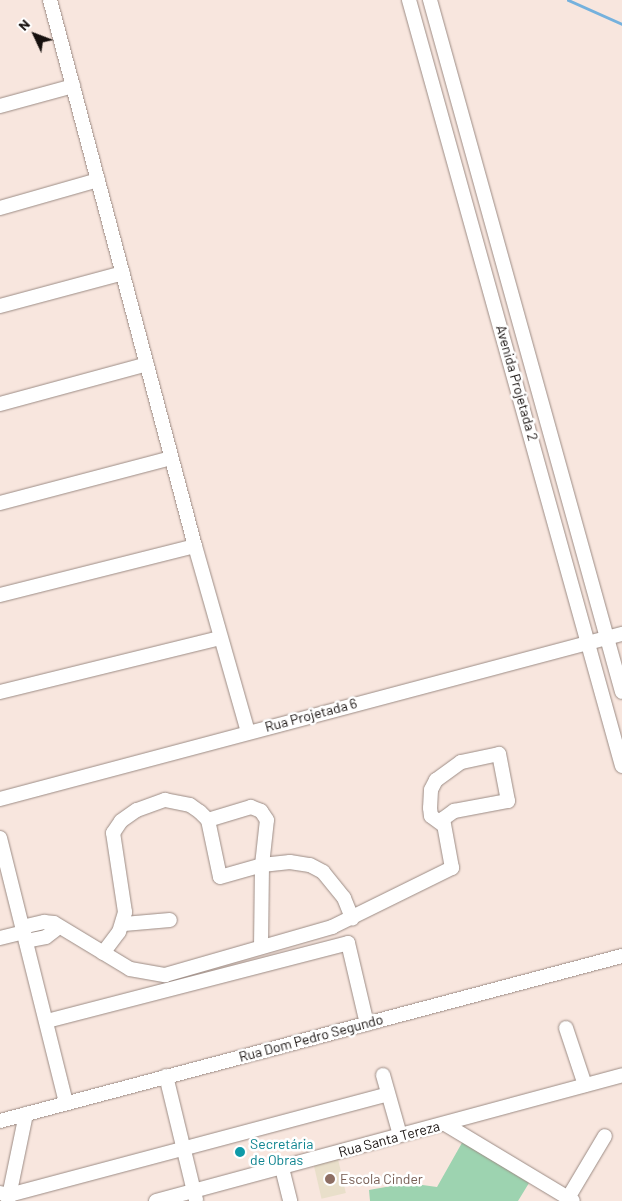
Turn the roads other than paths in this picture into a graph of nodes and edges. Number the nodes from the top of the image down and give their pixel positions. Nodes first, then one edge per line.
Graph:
1 (50, 0) edge
2 (409, 0) edge
3 (430, 0) edge
4 (73, 86) junction
5 (0, 106) edge
6 (98, 180) junction
7 (0, 208) edge
8 (123, 273) junction
9 (0, 306) edge
10 (147, 364) junction
11 (0, 404) edge
12 (171, 458) junction
13 (0, 503) edge
14 (194, 546) junction
15 (0, 595) edge
16 (622, 634) edge
17 (608, 637) junction
18 (220, 638) junction
19 (588, 642) junction
20 (0, 692) edge
21 (622, 692) edge
22 (248, 732) junction
23 (622, 766) edge
24 (0, 799) edge
25 (208, 820) junction
26 (442, 824) junction
27 (0, 838) edge
28 (262, 865) junction
29 (352, 918) junction
30 (170, 920) dead end
31 (124, 924) junction
32 (24, 933) junction
33 (0, 938) edge
34 (262, 947) junction
35 (103, 953) junction
36 (622, 956) edge
37 (47, 1021) junction
38 (368, 1024) junction
39 (566, 1028) dead end
40 (383, 1075) dead end
41 (622, 1075) edge
42 (166, 1076) junction
43 (585, 1085) junction
44 (388, 1094) junction
45 (66, 1102) junction
46 (26, 1114) junction
47 (0, 1121) edge
48 (445, 1124) junction
49 (400, 1135) junction
50 (605, 1136) dead end
51 (183, 1147) junction
52 (282, 1168) junction
53 (6, 1196) edge
54 (195, 1196) edge
55 (570, 1199) edge
56 (156, 1201) edge
57 (290, 1201) edge

1 - 4 street
2 - 19 street, Avenida Projetada 2
3 - 17 street, Avenida Projetada 2
4 - 5 street
4 - 6 street
6 - 7 street
6 - 8 street
8 - 9 street
8 - 10 street
10 - 11 street
10 - 12 street
12 - 13 street
12 - 14 street
14 - 15 street
14 - 18 street
16 - 17 street, Rua Projetada 6
17 - 19 street, Rua Projetada 6
17 - 21 street, Avenida Projetada 2
18 - 20 street
18 - 22 street
19 - 22 street, Rua Projetada 6
19 - 23 street, Avenida Projetada 2
22 - 24 street, Rua Projetada 6
25 - 28 street
25 - 28 street
25 - 31 street
26 - 26 street
26 - 29 street
27 - 32 street
28 - 29 street
28 - 34 street
29 - 34 street
30 - 31 street
31 - 35 street
32 - 33 street
32 - 35 street
32 - 37 street
34 - 35 street
36 - 38 street, Rua Dom Pedro Segundo
37 - 38 street
37 - 45 street
38 - 42 street, Rua Dom Pedro Segundo
39 - 43 street
40 - 44 street
41 - 43 street, Rua Santa Tereza
42 - 45 street, Rua Dom Pedro Segundo
42 - 51 street
43 - 48 street, Rua Santa Tereza
44 - 49 street
44 - 51 street
45 - 46 street, Rua Dom Pedro Segundo
46 - 47 street, Rua Dom Pedro Segundo
46 - 53 street
48 - 49 street, Rua Santa Tereza
48 - 55 street
49 - 52 street, Rua Santa Tereza
50 - 55 street
51 - 53 street
51 - 54 street
52 - 54 street, Rua Santa Tereza
52 - 57 street
54 - 56 street, Rua Santa Tereza

